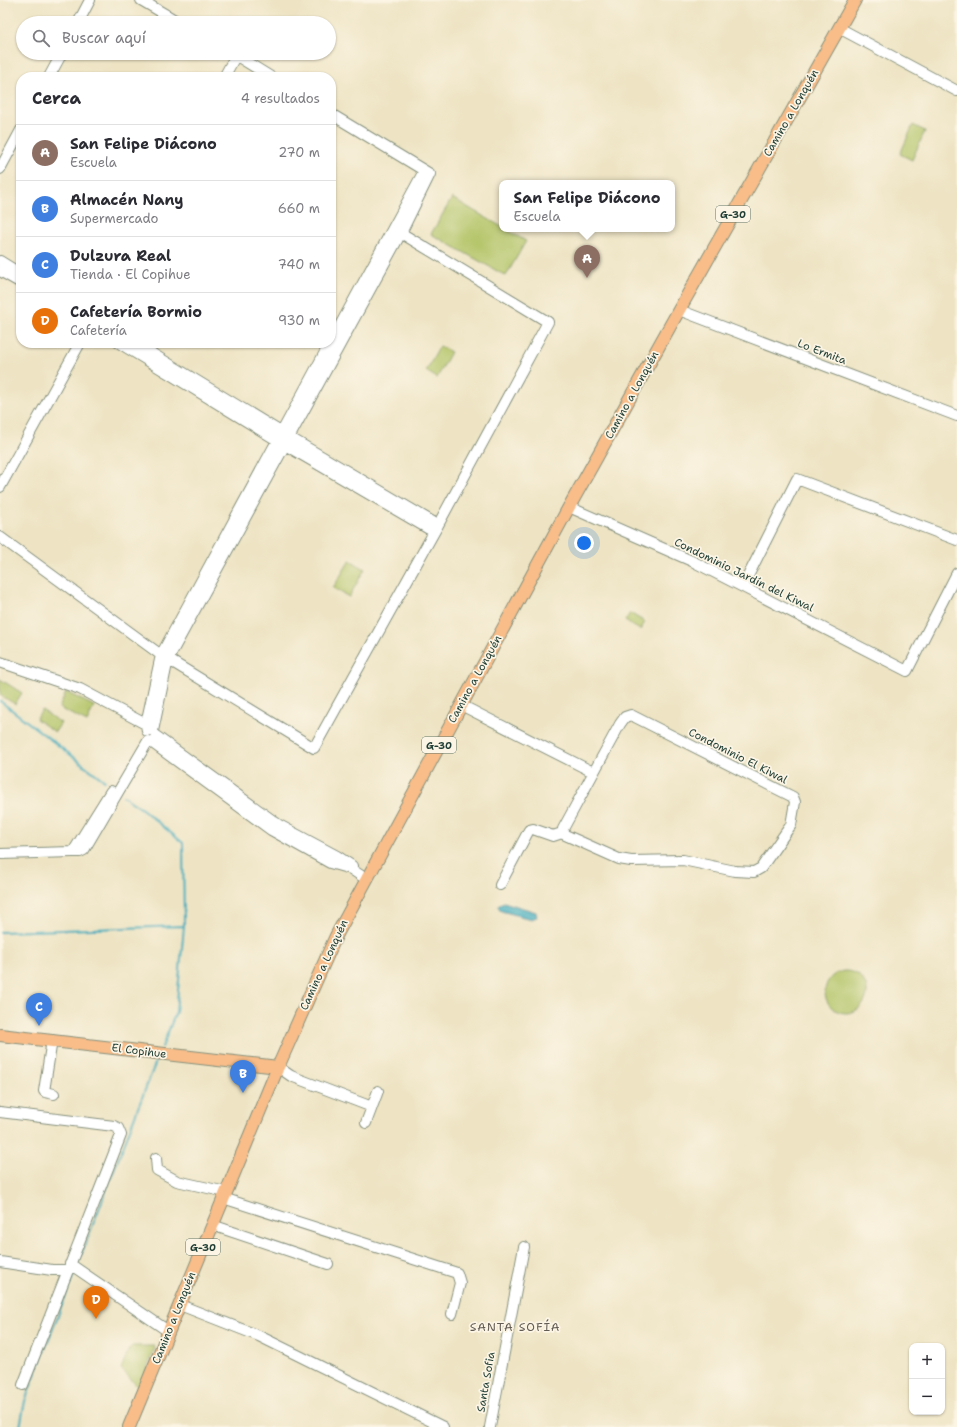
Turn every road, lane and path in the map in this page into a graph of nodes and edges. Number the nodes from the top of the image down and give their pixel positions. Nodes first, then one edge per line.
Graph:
1 (90, 0) edge
2 (141, 0) edge
3 (855, 0) edge
4 (82, 16) edge
5 (168, 16) edge
6 (839, 28) junction
7 (58, 60) edge
8 (231, 60) edge
9 (244, 60) edge
10 (52, 72) edge
11 (226, 72) edge
12 (263, 72) edge
13 (957, 91) edge
14 (336, 117) edge
15 (16, 139) edge
16 (0, 169) edge
17 (427, 172) junction
18 (401, 233) junction
19 (0, 261) edge
20 (0, 270) edge
21 (16, 271) edge
22 (16, 280) edge
23 (679, 310) junction
24 (336, 333) edge
25 (336, 346) edge
26 (77, 348) edge
27 (128, 348) edge
28 (143, 348) edge
29 (328, 348) edge
30 (335, 348) edge
31 (957, 416) edge
32 (283, 439) junction
33 (0, 487) edge
34 (569, 507) junction
35 (436, 529) junction
36 (0, 537) edge
37 (957, 540) edge
38 (957, 572) edge
39 (743, 586) junction
40 (165, 657) junction
41 (0, 662) edge
42 (461, 705) junction
43 (150, 734) junction
44 (593, 772) junction
45 (562, 833) junction
46 (0, 854) edge
47 (368, 877) junction
48 (500, 886) dead end
49 (0, 1034) edge
50 (52, 1040) junction
51 (278, 1067) junction
52 (378, 1091) dead end
53 (54, 1094) dead end
54 (372, 1107) junction
55 (0, 1112) edge
56 (366, 1123) dead end
57 (156, 1158) dead end
58 (224, 1195) junction
59 (212, 1225) junction
60 (524, 1247) dead end
61 (0, 1262) edge
62 (328, 1264) dead end
63 (69, 1267) junction
64 (180, 1305) junction
65 (452, 1314) dead end
66 (168, 1331) junction
67 (23, 1385) dead end
68 (129, 1427) edge
69 (443, 1427) edge
70 (490, 1427) edge

1 - 4 street
2 - 5 street
3 - 6 main road, Camino a Lonquén / G-30
6 - 13 street
6 - 23 main road, Camino a Lonquén / G-30
7 - 10 street
8 - 11 street
9 - 12 street
14 - 17 street
15 - 16 street
17 - 18 street
17 - 24 street
18 - 25 street
18 - 35 street
19 - 21 street
20 - 22 street
23 - 31 street, Lo Ermita
23 - 34 main road, Camino a Lonquén / G-30
26 - 33 street
27 - 32 street
28 - 32 street
29 - 32 street
30 - 32 street
32 - 35 street
32 - 40 street
34 - 39 street, Condominio Jardín del Kiwal
34 - 42 main road, Camino a Lonquén / G-30
35 - 40 street
36 - 40 street
37 - 39 street
38 - 39 street, Condominio Jardín del Kiwal
40 - 43 street
41 - 43 street
42 - 44 street
42 - 47 main road, Camino a Lonquén / G-30
43 - 46 street
43 - 47 street
44 - 45 street, Condominio El Kiwal
44 - 45 street, Condominio El Kiwal
45 - 48 street
47 - 51 main road, Camino a Lonquén / G-30
49 - 50 main road, El Copihue
50 - 51 main road, El Copihue
50 - 53 street
51 - 54 street
51 - 58 main road, Camino a Lonquén / G-30
52 - 54 street
54 - 56 street
55 - 63 street
57 - 58 street
58 - 59 main road, Camino a Lonquén / G-30
58 - 65 street
59 - 62 street
59 - 64 main road, Camino a Lonquén / G-30
60 - 70 street, Santa Sofia
61 - 63 street
63 - 66 street
63 - 67 street
64 - 66 main road, Camino a Lonquén / G-30
64 - 69 street
66 - 68 main road, Camino a Lonquén / G-30

